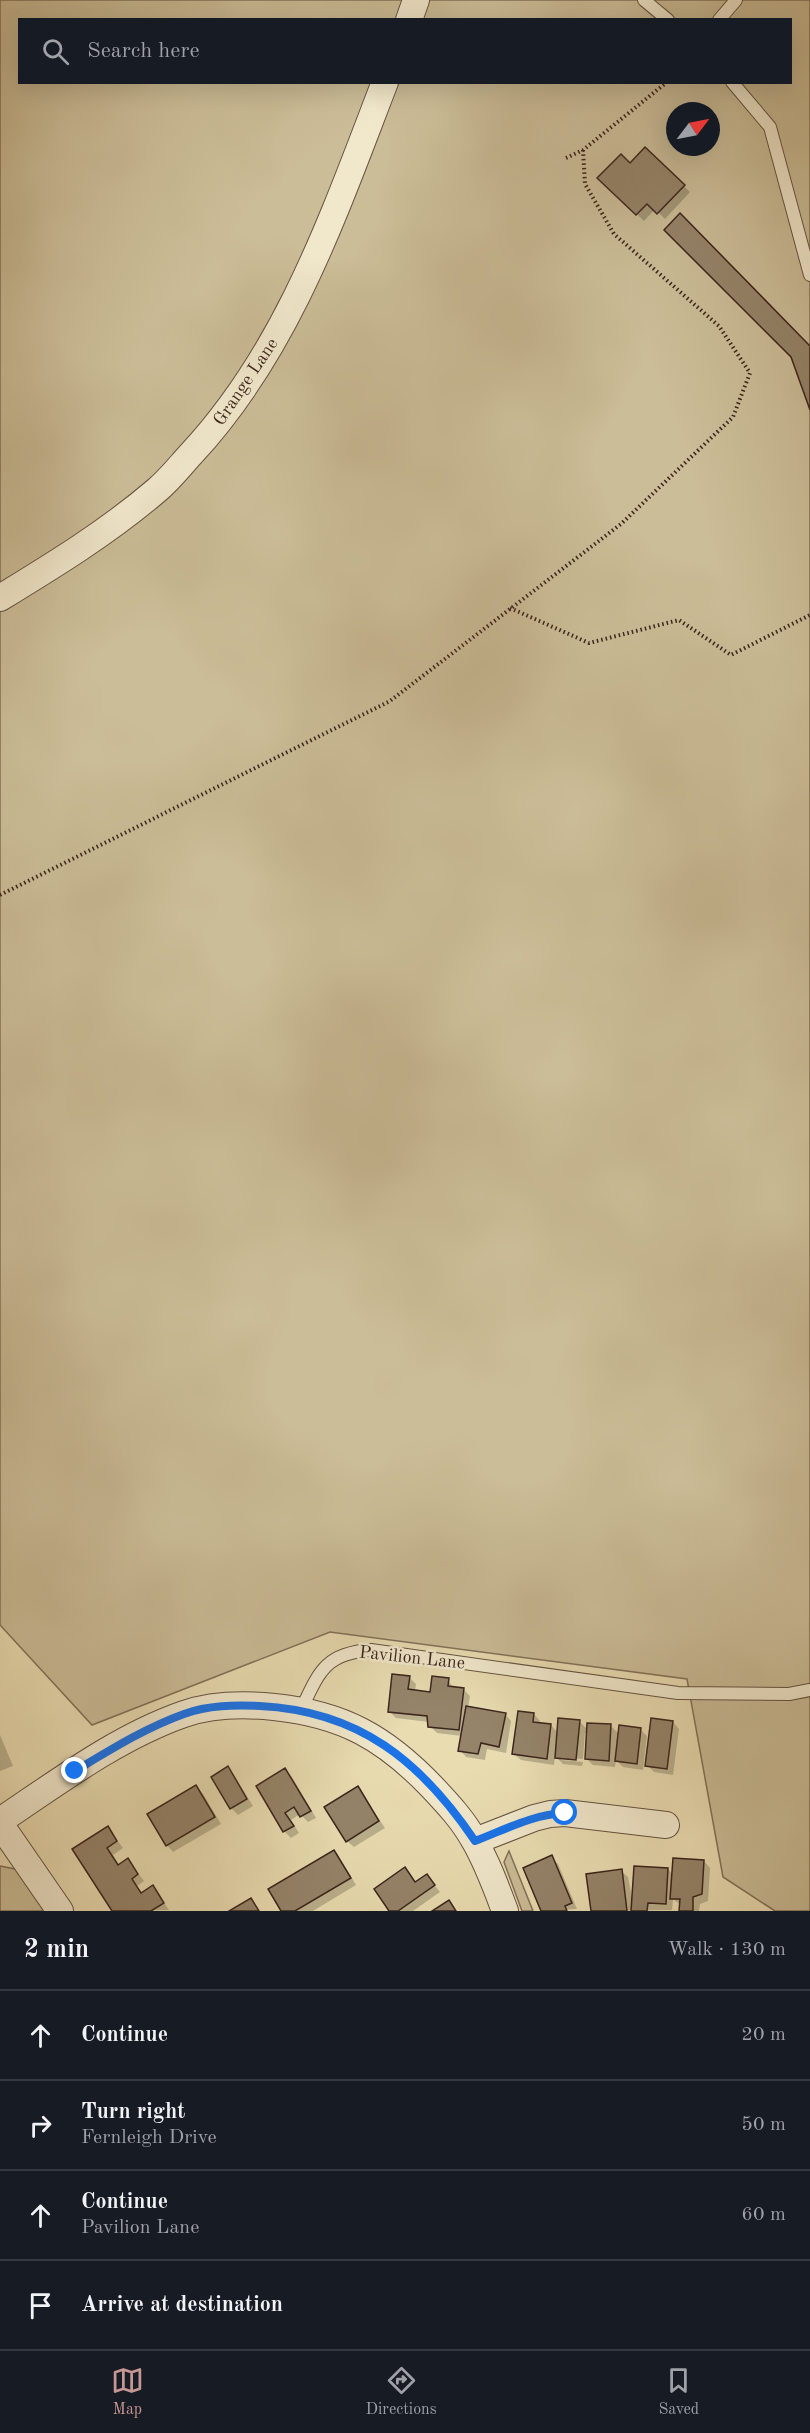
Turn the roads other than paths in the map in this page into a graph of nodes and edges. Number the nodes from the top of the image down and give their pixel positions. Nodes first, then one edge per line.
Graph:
1 (416, 0) edge
2 (644, 0) edge
3 (736, 0) edge
4 (410, 18) edge
5 (666, 18) edge
6 (721, 18) edge
7 (384, 84) edge
8 (734, 84) edge
9 (810, 275) edge
10 (0, 598) edge
11 (810, 1690) edge
12 (301, 1710) junction
13 (0, 1822) edge
14 (666, 1825) dead end
15 (475, 1841) junction
16 (60, 1911) edge
17 (505, 1911) edge

1 - 4 street
2 - 5 lane
3 - 6 lane
7 - 10 street, Grange Lane
8 - 9 lane
11 - 12 lane, Pavilion Lane
12 - 13 street
12 - 15 street
13 - 16 street
14 - 15 street
15 - 17 street

